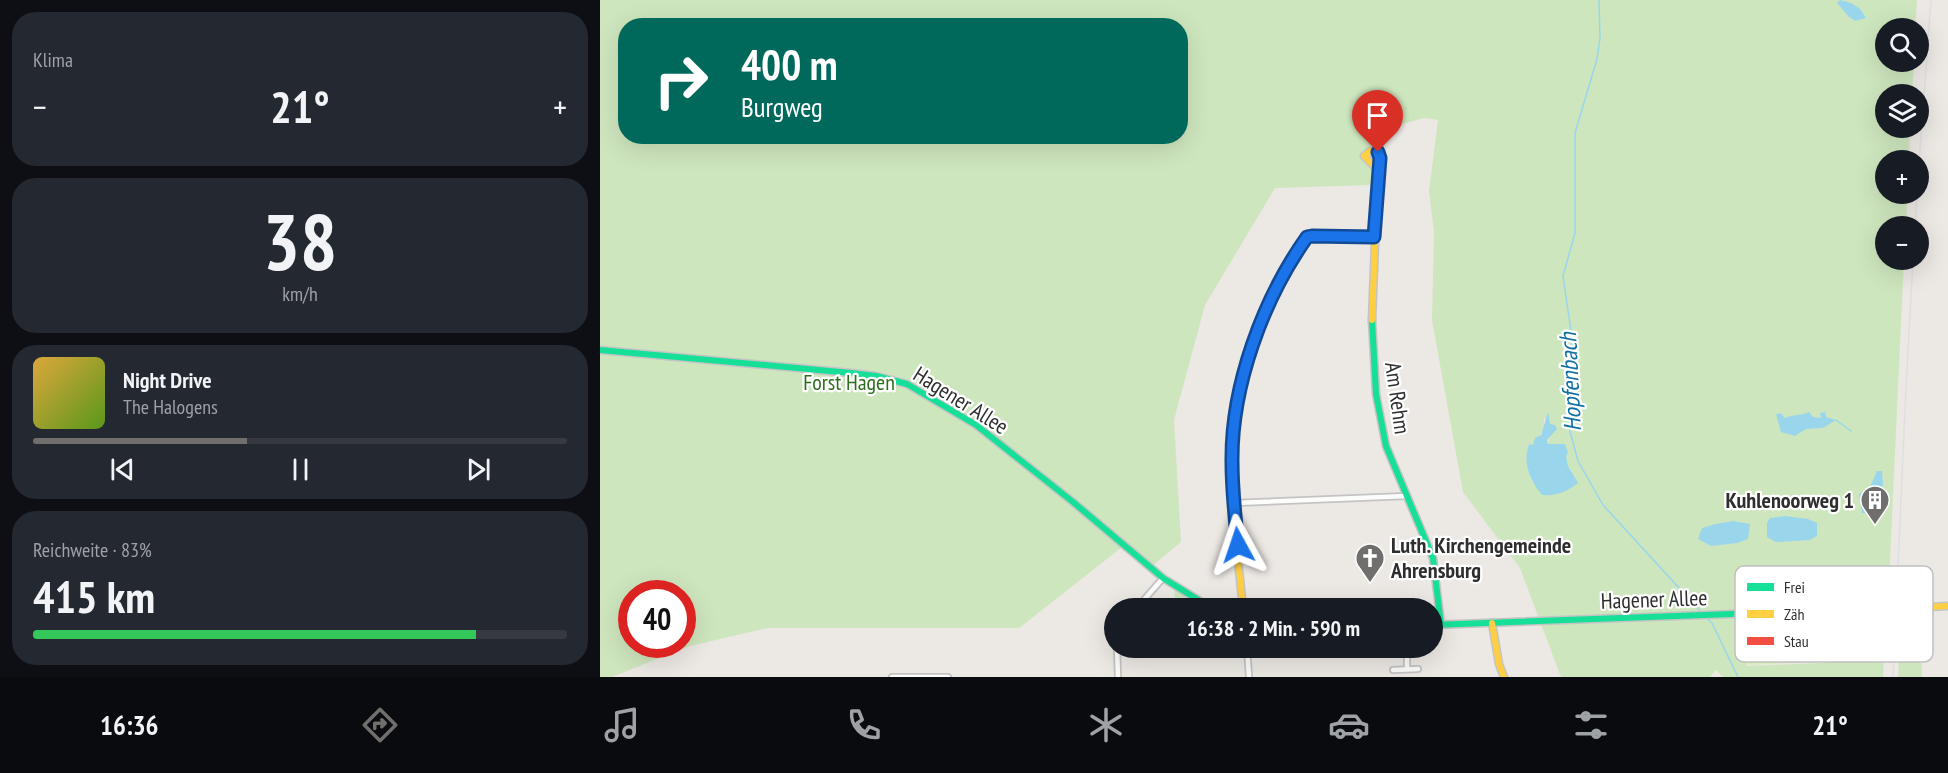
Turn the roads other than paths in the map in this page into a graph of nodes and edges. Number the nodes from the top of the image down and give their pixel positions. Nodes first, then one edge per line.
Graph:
1 (1378, 167) dead end
2 (1374, 237) junction
3 (600, 350) edge
4 (1407, 496) junction
5 (1234, 503) junction
6 (1163, 578) junction
7 (1146, 598) edge
8 (1195, 598) edge
9 (1242, 598) edge
10 (1438, 598) edge
11 (1948, 606) edge
12 (1933, 607) edge
13 (1735, 614) edge
14 (1492, 622) junction
15 (1443, 625) edge
16 (1117, 658) edge
17 (1247, 658) edge
18 (1407, 658) edge
19 (1407, 669) junction
20 (1418, 669) dead end
21 (1393, 670) dead end
22 (892, 677) edge
23 (948, 677) edge
24 (1118, 677) edge
25 (1249, 677) edge
26 (1504, 677) edge

1 - 2 street, Am Rehm
2 - 4 street, Am Rehm
2 - 5 street
3 - 6 street, Hagener Allee
4 - 5 street
4 - 10 street, Am Rehm
5 - 9 street
6 - 7 street
6 - 8 street, Hagener Allee
11 - 12 street, Hagener Allee, bridge
13 - 14 street, Hagener Allee, bridge
14 - 15 street, Hagener Allee
14 - 26 street
16 - 24 street
17 - 25 street
18 - 19 street
19 - 20 street
19 - 21 street
22 - 23 street

